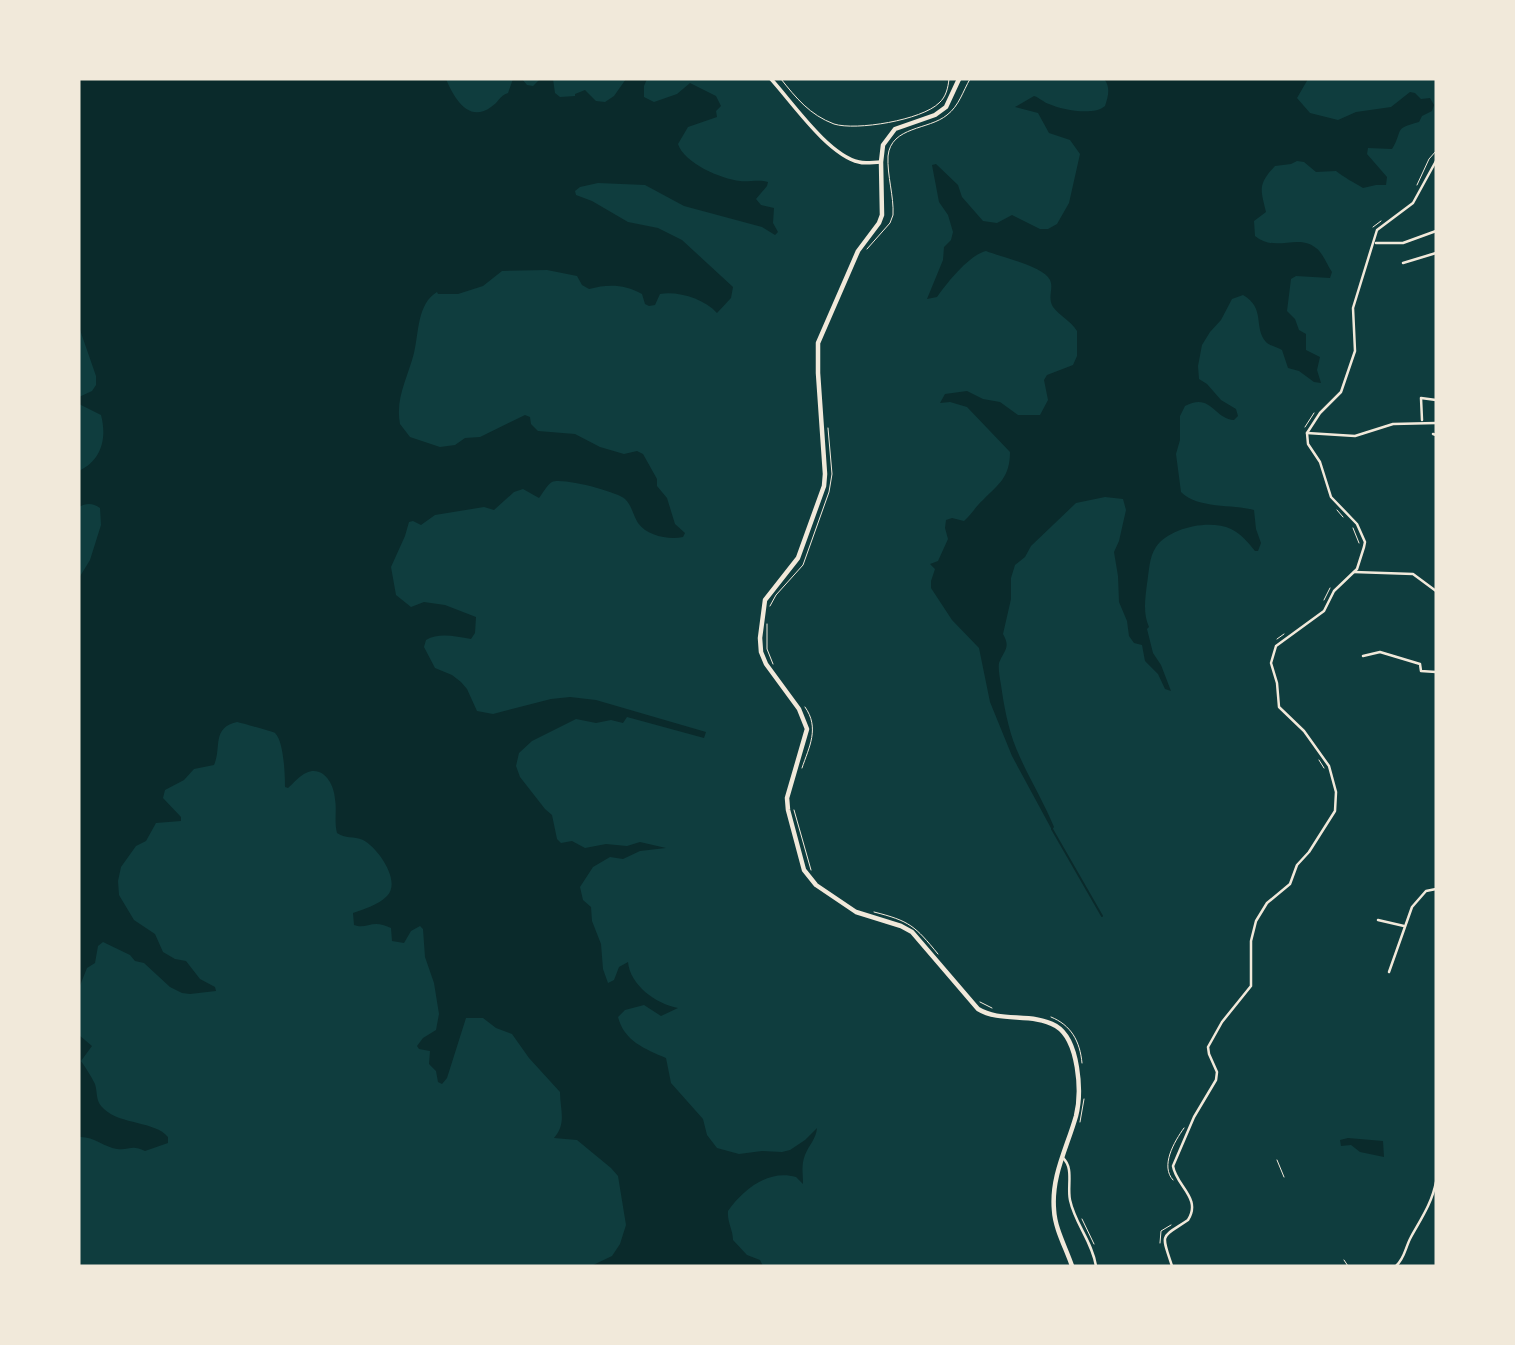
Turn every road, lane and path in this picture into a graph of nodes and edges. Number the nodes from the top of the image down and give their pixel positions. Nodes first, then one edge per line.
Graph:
1 (771, 79) edge
2 (781, 79) edge
3 (949, 79) edge
4 (959, 79) edge
5 (970, 79) edge
6 (1436, 150) edge
7 (1436, 161) edge
8 (881, 162) junction
9 (1416, 188) dead end
10 (1385, 219) dead end
11 (1436, 231) edge
12 (1371, 232) dead end
13 (1375, 242) junction
14 (864, 250) dead end
15 (1436, 253) edge
16 (1403, 262) dead end
17 (1436, 400) edge
18 (1317, 410) dead end
19 (1422, 422) junction
20 (827, 423) dead end
21 (1436, 423) edge
22 (1306, 431) junction
23 (1336, 508) dead end
24 (1348, 521) dead end
25 (1351, 524) dead end
26 (1360, 548) dead end
27 (1354, 572) junction
28 (1330, 588) dead end
29 (1436, 592) edge
30 (1323, 604) dead end
31 (769, 610) dead end
32 (768, 621) dead end
33 (1286, 633) dead end
34 (1275, 641) dead end
35 (1363, 656) dead end
36 (774, 665) dead end
37 (1436, 673) edge
38 (802, 703) dead end
39 (1316, 756) dead end
40 (1325, 770) dead end
41 (800, 773) dead end
42 (793, 808) dead end
43 (813, 874) dead end
44 (1436, 889) edge
45 (866, 910) dead end
46 (1378, 920) dead end
47 (1404, 926) junction
48 (945, 962) dead end
49 (1389, 972) dead end
50 (977, 1000) dead end
51 (996, 1010) dead end
52 (1045, 1016) dead end
53 (1082, 1069) dead end
54 (1084, 1091) dead end
55 (1186, 1125) dead end
56 (1078, 1128) dead end
57 (1061, 1156) junction
58 (1277, 1160) dead end
59 (1284, 1177) dead end
60 (1176, 1182) dead end
61 (1436, 1182) edge
62 (1077, 1210) dead end
63 (1180, 1221) dead end
64 (1095, 1246) dead end
65 (1163, 1249) dead end
66 (1344, 1260) dead end
67 (1072, 1266) edge
68 (1096, 1266) edge
69 (1172, 1266) edge
70 (1348, 1266) edge
71 (1396, 1266) edge

1 - 8 street
2 - 3 path
4 - 8 main road
5 - 14 path
6 - 9 path
7 - 13 street
8 - 57 main road
10 - 12 path
11 - 13 street
13 - 22 street
15 - 16 street
17 - 19 street
18 - 22 path
19 - 21 street
19 - 22 street
20 - 31 path
22 - 27 street
23 - 24 path
25 - 26 path
27 - 29 street
27 - 69 street
28 - 30 path
32 - 36 path
33 - 34 path
35 - 37 street
38 - 41 path
39 - 40 path
42 - 43 path
44 - 47 street
45 - 48 path
46 - 47 street
47 - 49 street
50 - 51 path
52 - 53 path
54 - 56 path
55 - 60 path
57 - 67 main road
57 - 68 street
58 - 59 path
61 - 71 street
62 - 64 path
63 - 65 path
66 - 70 path

